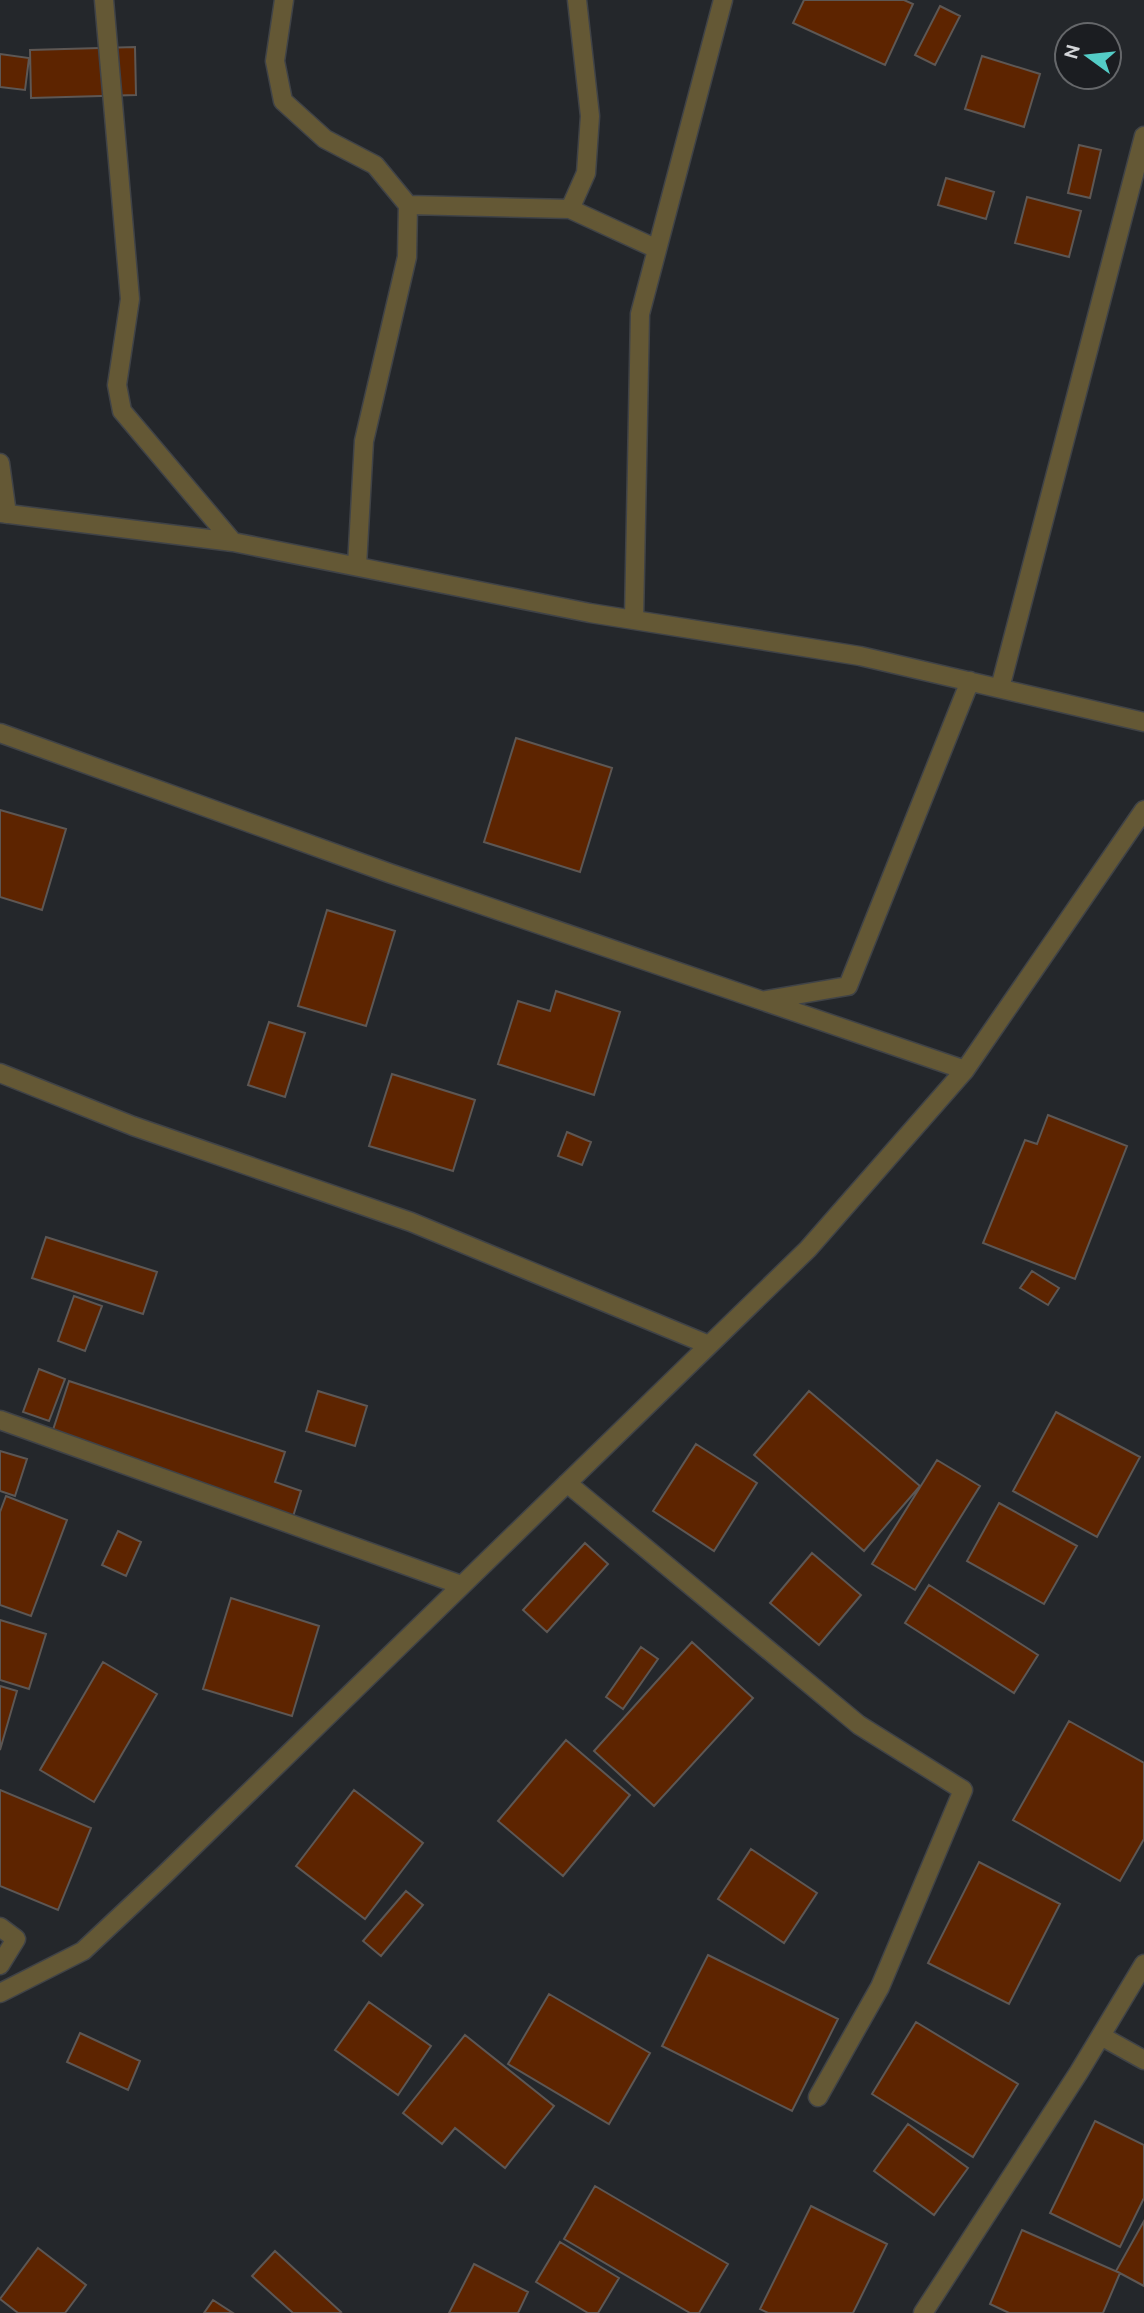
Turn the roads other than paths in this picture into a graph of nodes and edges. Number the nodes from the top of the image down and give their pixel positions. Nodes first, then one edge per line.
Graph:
1 (104, 0) edge
2 (284, 0) edge
3 (577, 0) edge
4 (723, 0) edge
5 (1144, 136) edge
6 (408, 205) junction
7 (570, 209) junction
8 (657, 249) junction
9 (0, 463) edge
10 (3, 514) edge
11 (233, 542) junction
12 (357, 566) junction
13 (634, 619) junction
14 (970, 681) junction
15 (1000, 688) junction
16 (1144, 722) edge
17 (0, 733) edge
18 (1144, 810) edge
19 (763, 1000) junction
20 (965, 1070) junction
21 (0, 1073) edge
22 (709, 1345) junction
23 (0, 1420) edge
24 (567, 1483) junction
25 (461, 1585) junction
26 (0, 1927) edge
27 (1144, 1964) edge
28 (0, 1965) edge
29 (0, 1993) edge
30 (1101, 2036) junction
31 (1144, 2060) edge
32 (818, 2097) dead end
33 (923, 2313) edge

1 - 11 street
2 - 6 street
3 - 7 street
4 - 8 street
5 - 15 street
6 - 7 street
6 - 12 street
7 - 8 street
8 - 13 street
9 - 10 street
10 - 11 street
11 - 12 street
12 - 13 street
13 - 14 street
14 - 15 street
14 - 19 street
15 - 16 street
17 - 19 street
18 - 20 street
19 - 20 street
20 - 22 street
21 - 22 street
22 - 24 street
23 - 25 street
24 - 25 street
24 - 32 street
25 - 29 street
26 - 28 street
27 - 30 street
30 - 31 street
30 - 33 street

